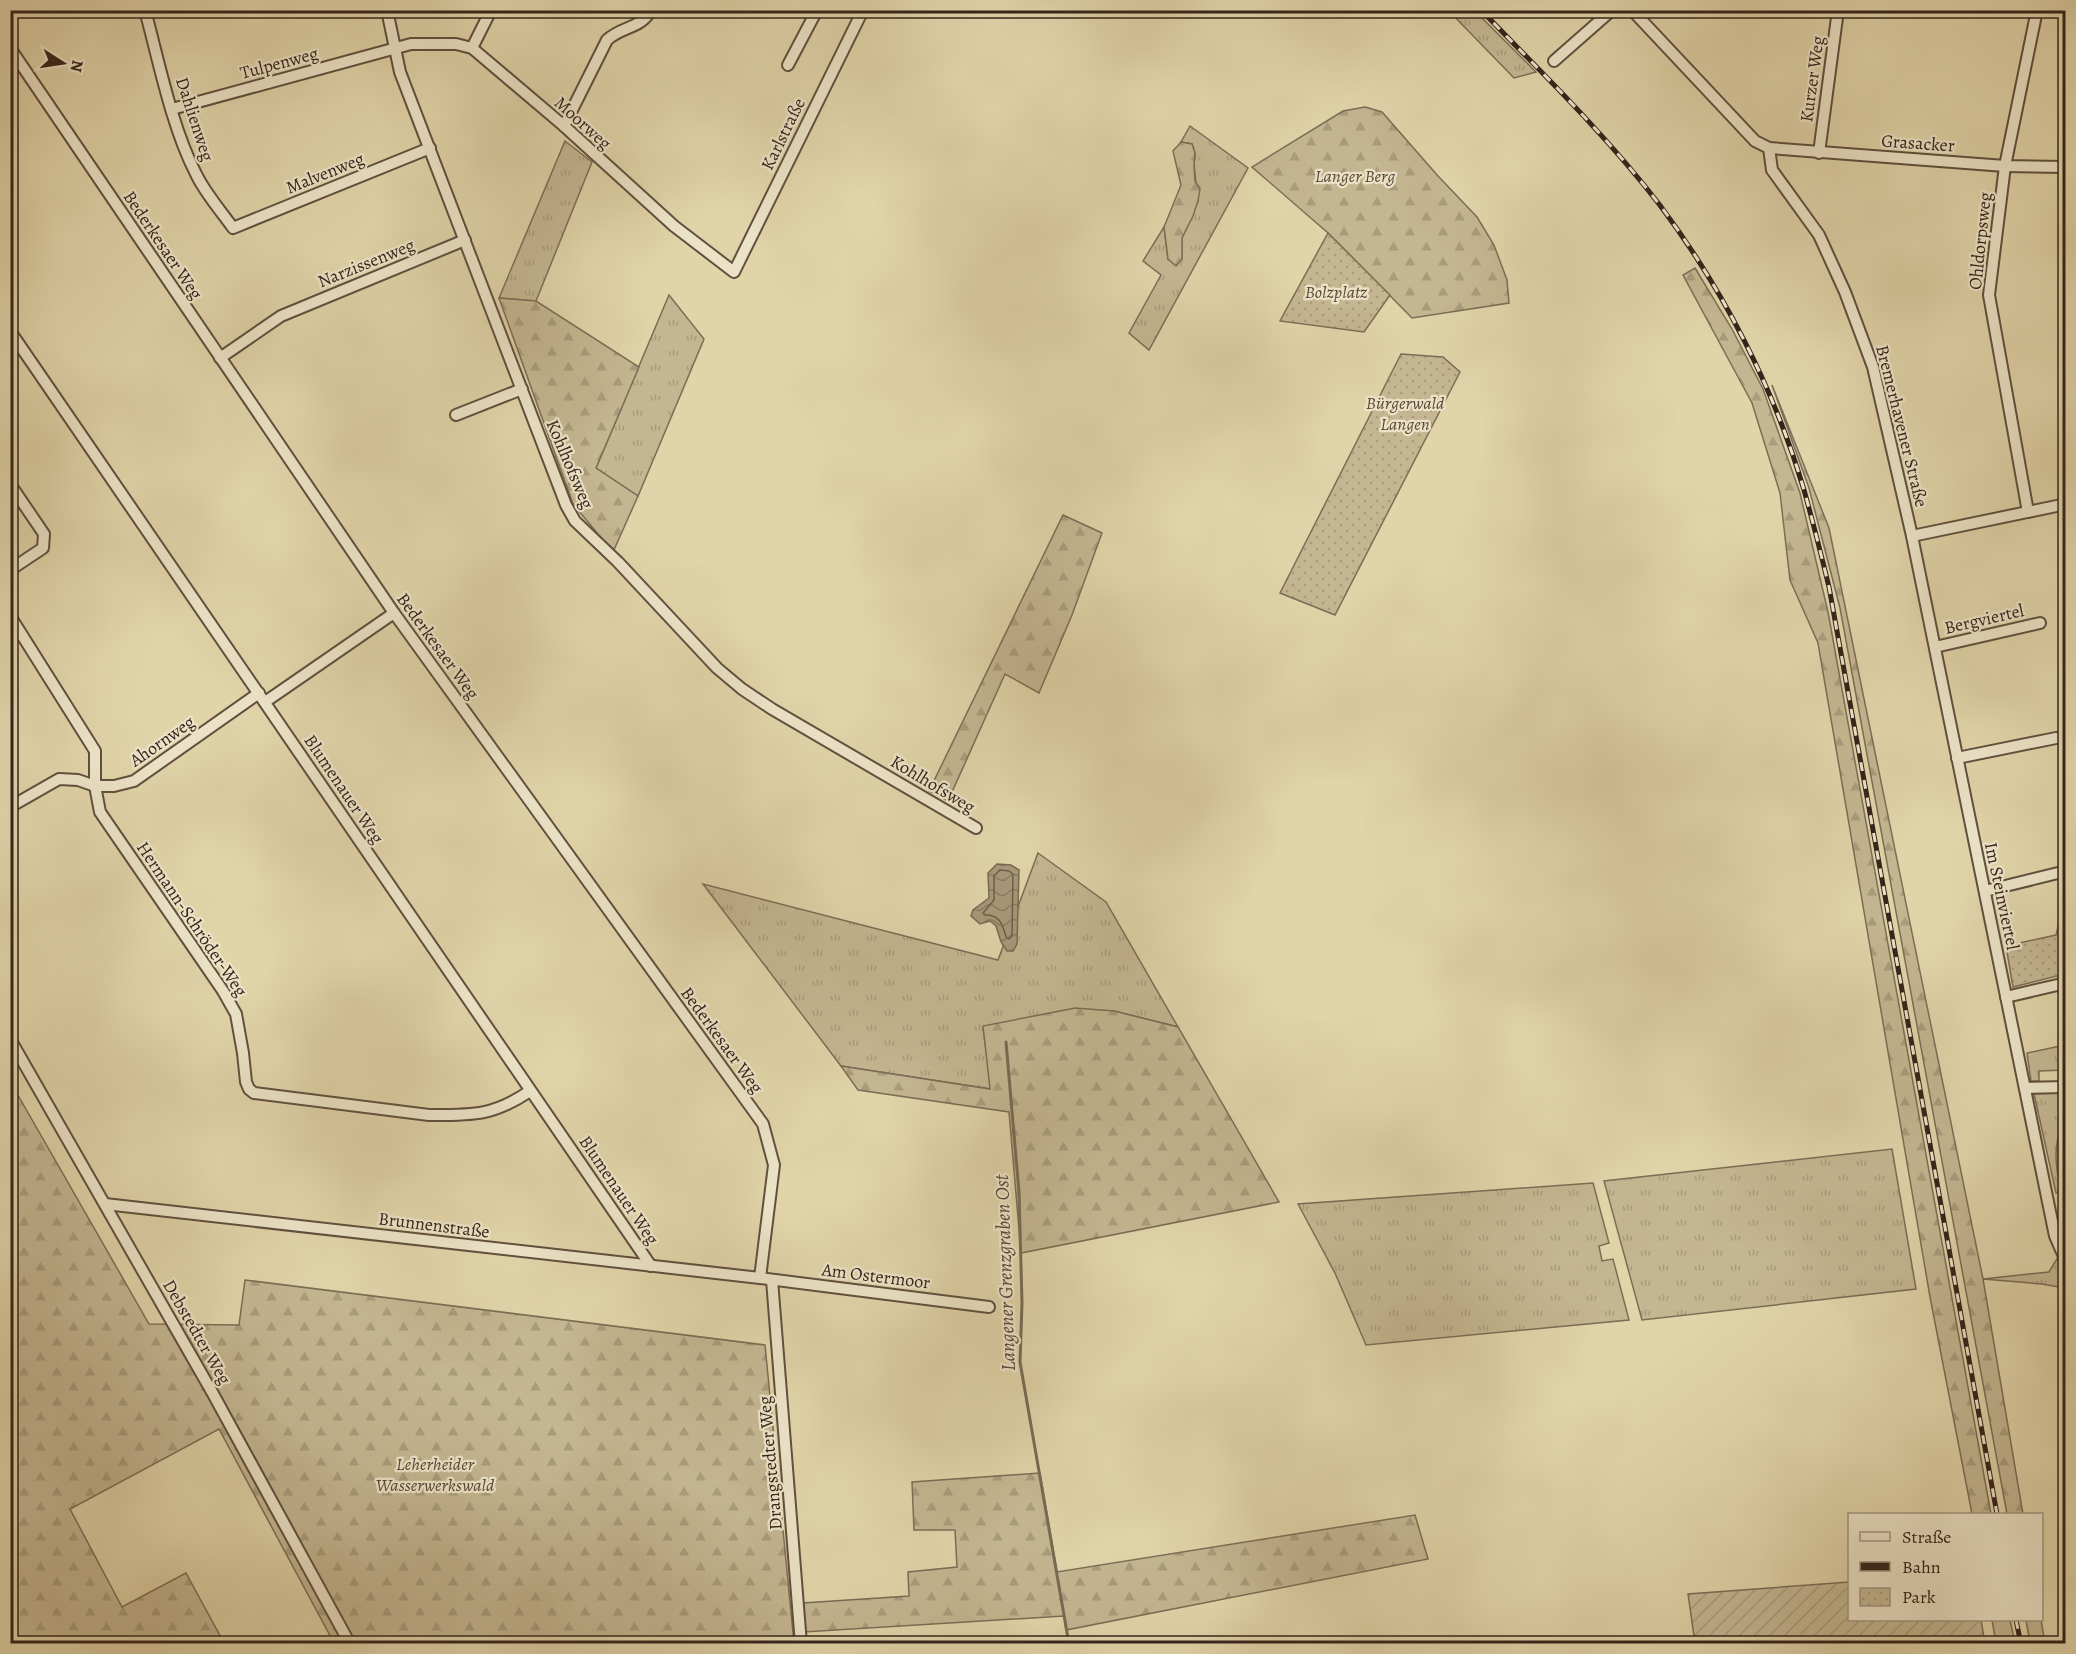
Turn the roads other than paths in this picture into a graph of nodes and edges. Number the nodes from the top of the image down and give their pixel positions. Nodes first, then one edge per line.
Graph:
1 (145, 10) edge
2 (387, 10) edge
3 (491, 10) edge
4 (651, 10) edge
5 (817, 10) edge
6 (863, 10) edge
7 (1612, 10) edge
8 (1632, 10) edge
9 (1838, 10) edge
10 (2037, 10) edge
11 (10, 48) edge
12 (472, 48) junction
13 (394, 50) junction
14 (1554, 61) dead end
15 (788, 65) dead end
16 (172, 109) junction
17 (564, 126) junction
18 (430, 148) junction
19 (1769, 148) junction
20 (1819, 153) junction
21 (2005, 166) junction
22 (2066, 166) edge
23 (233, 228) joint
24 (465, 240) junction
25 (734, 272) joint
26 (10, 331) edge
27 (220, 358) junction
28 (522, 389) junction
29 (456, 415) dead end
30 (10, 484) edge
31 (2066, 504) edge
32 (2028, 512) junction
33 (1912, 536) junction
34 (10, 570) edge
35 (394, 613) junction
36 (10, 616) edge
37 (2040, 623) dead end
38 (1935, 647) junction
39 (262, 697) junction
40 (2056, 738) dead end
41 (1958, 758) junction
42 (95, 786) junction
43 (10, 807) edge
44 (976, 828) dead end
45 (2058, 873) dead end
46 (1985, 891) junction
47 (2066, 983) edge
48 (2006, 997) junction
49 (10, 1039) edge
50 (2066, 1087) edge
51 (2025, 1088) junction
52 (531, 1091) junction
53 (105, 1204) junction
54 (2066, 1261) edge
55 (651, 1266) junction
56 (760, 1278) junction
57 (772, 1280) junction
58 (989, 1307) dead end
59 (350, 1644) edge
60 (801, 1644) edge

1 - 16 street, Dahlienweg
2 - 13 street, Kohlhofsweg
3 - 12 street
4 - 17 street
5 - 15 street
6 - 25 street, Karlstraße
7 - 14 street
8 - 19 street
9 - 20 street, Kurzer Weg
10 - 21 street, Ohldorpsweg
11 - 27 street, Bederkesaer Weg
12 - 13 street
12 - 17 street, Moorweg
13 - 16 street, Tulpenweg
13 - 18 street, Kohlhofsweg
16 - 23 street, Dahlienweg
17 - 25 street, Moorweg
18 - 23 street, Malvenweg
18 - 24 street, Kohlhofsweg
19 - 20 street, Grasacker
19 - 33 street, Bremerhavener Straße
20 - 21 street, Grasacker
21 - 22 street, Grasacker
21 - 32 street, Ohldorpsweg
24 - 27 street, Narzissenweg
24 - 28 street, Kohlhofsweg
26 - 39 street, Blumenauer Weg
27 - 35 street, Bederkesaer Weg
28 - 29 street
28 - 44 street, Kohlhofsweg
30 - 34 street
31 - 32 street
32 - 33 street
33 - 38 street, Im Steinviertel
35 - 39 street, Ahornweg
35 - 56 street, Bederkesaer Weg
36 - 42 street, Hermann-Schröder-Weg
37 - 38 street, Bergviertel
38 - 41 street, Im Steinviertel
39 - 42 street, Ahornweg
39 - 52 street, Blumenauer Weg
40 - 41 street
41 - 46 street, Im Steinviertel
42 - 43 street, Ahornweg
42 - 52 street, Hermann-Schröder-Weg
45 - 46 street
46 - 48 street, Im Steinviertel
47 - 48 street
48 - 51 street, Im Steinviertel
49 - 53 street, Debstedter Weg
50 - 51 street
51 - 54 street, Im Steinviertel
52 - 55 street, Blumenauer Weg
53 - 55 street, Brunnenstraße
53 - 59 street, Debstedter Weg
55 - 56 street, Brunnenstraße
56 - 57 street, Am Ostermoor
57 - 58 street, Am Ostermoor
57 - 60 street, Drangstedter Weg

